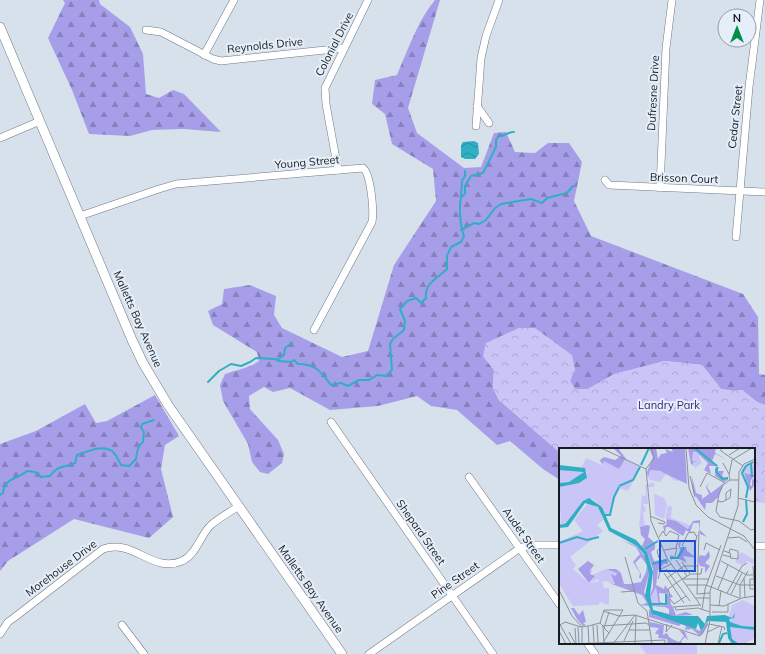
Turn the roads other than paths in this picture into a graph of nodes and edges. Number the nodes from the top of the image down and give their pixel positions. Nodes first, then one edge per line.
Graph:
1 (234, 0) edge
2 (368, 0) edge
3 (499, 0) edge
4 (672, 0) edge
5 (760, 0) edge
6 (0, 27) edge
7 (146, 30) dead end
8 (344, 48) junction
9 (204, 55) junction
10 (477, 106) junction
11 (40, 121) junction
12 (489, 122) dead end
13 (476, 126) dead end
14 (0, 138) edge
15 (338, 170) junction
16 (605, 180) dead end
17 (660, 188) junction
18 (739, 191) junction
19 (765, 192) edge
20 (80, 216) junction
21 (736, 238) dead end
22 (314, 330) dead end
23 (331, 422) dead end
24 (469, 477) dead end
25 (239, 506) junction
26 (559, 545) edge
27 (520, 548) junction
28 (452, 596) junction
29 (559, 604) edge
30 (122, 625) dead end
31 (0, 634) edge
32 (588, 644) edge
33 (144, 654) edge
34 (342, 654) edge
35 (369, 654) edge
36 (493, 654) edge
37 (595, 654) edge

1 - 9 street
2 - 8 street, Colonial Drive
3 - 10 street
4 - 17 street, Dufresne Drive
5 - 18 street, Cedar Street
6 - 11 street, Malletts Bay Avenue
7 - 9 street, Reynolds Drive
8 - 9 street, Reynolds Drive
8 - 15 street, Colonial Drive
10 - 12 street
10 - 13 street
11 - 14 street
11 - 20 street, Malletts Bay Avenue
15 - 20 street, Young Street
15 - 22 street, Young Street
16 - 17 street, Brisson Court
17 - 18 street, Brisson Court
18 - 19 street, Brisson Court
18 - 21 street, Cedar Street
20 - 25 street, Malletts Bay Avenue
23 - 28 street, Shepard Street
24 - 27 street, Audet Street
25 - 31 street, Morehouse Drive
25 - 34 street, Malletts Bay Avenue
26 - 27 street, Pine Street
27 - 28 street, Pine Street
27 - 29 street, Audet Street
28 - 35 street, Pine Street
28 - 36 street, Shepard Street
30 - 33 street
32 - 37 street

